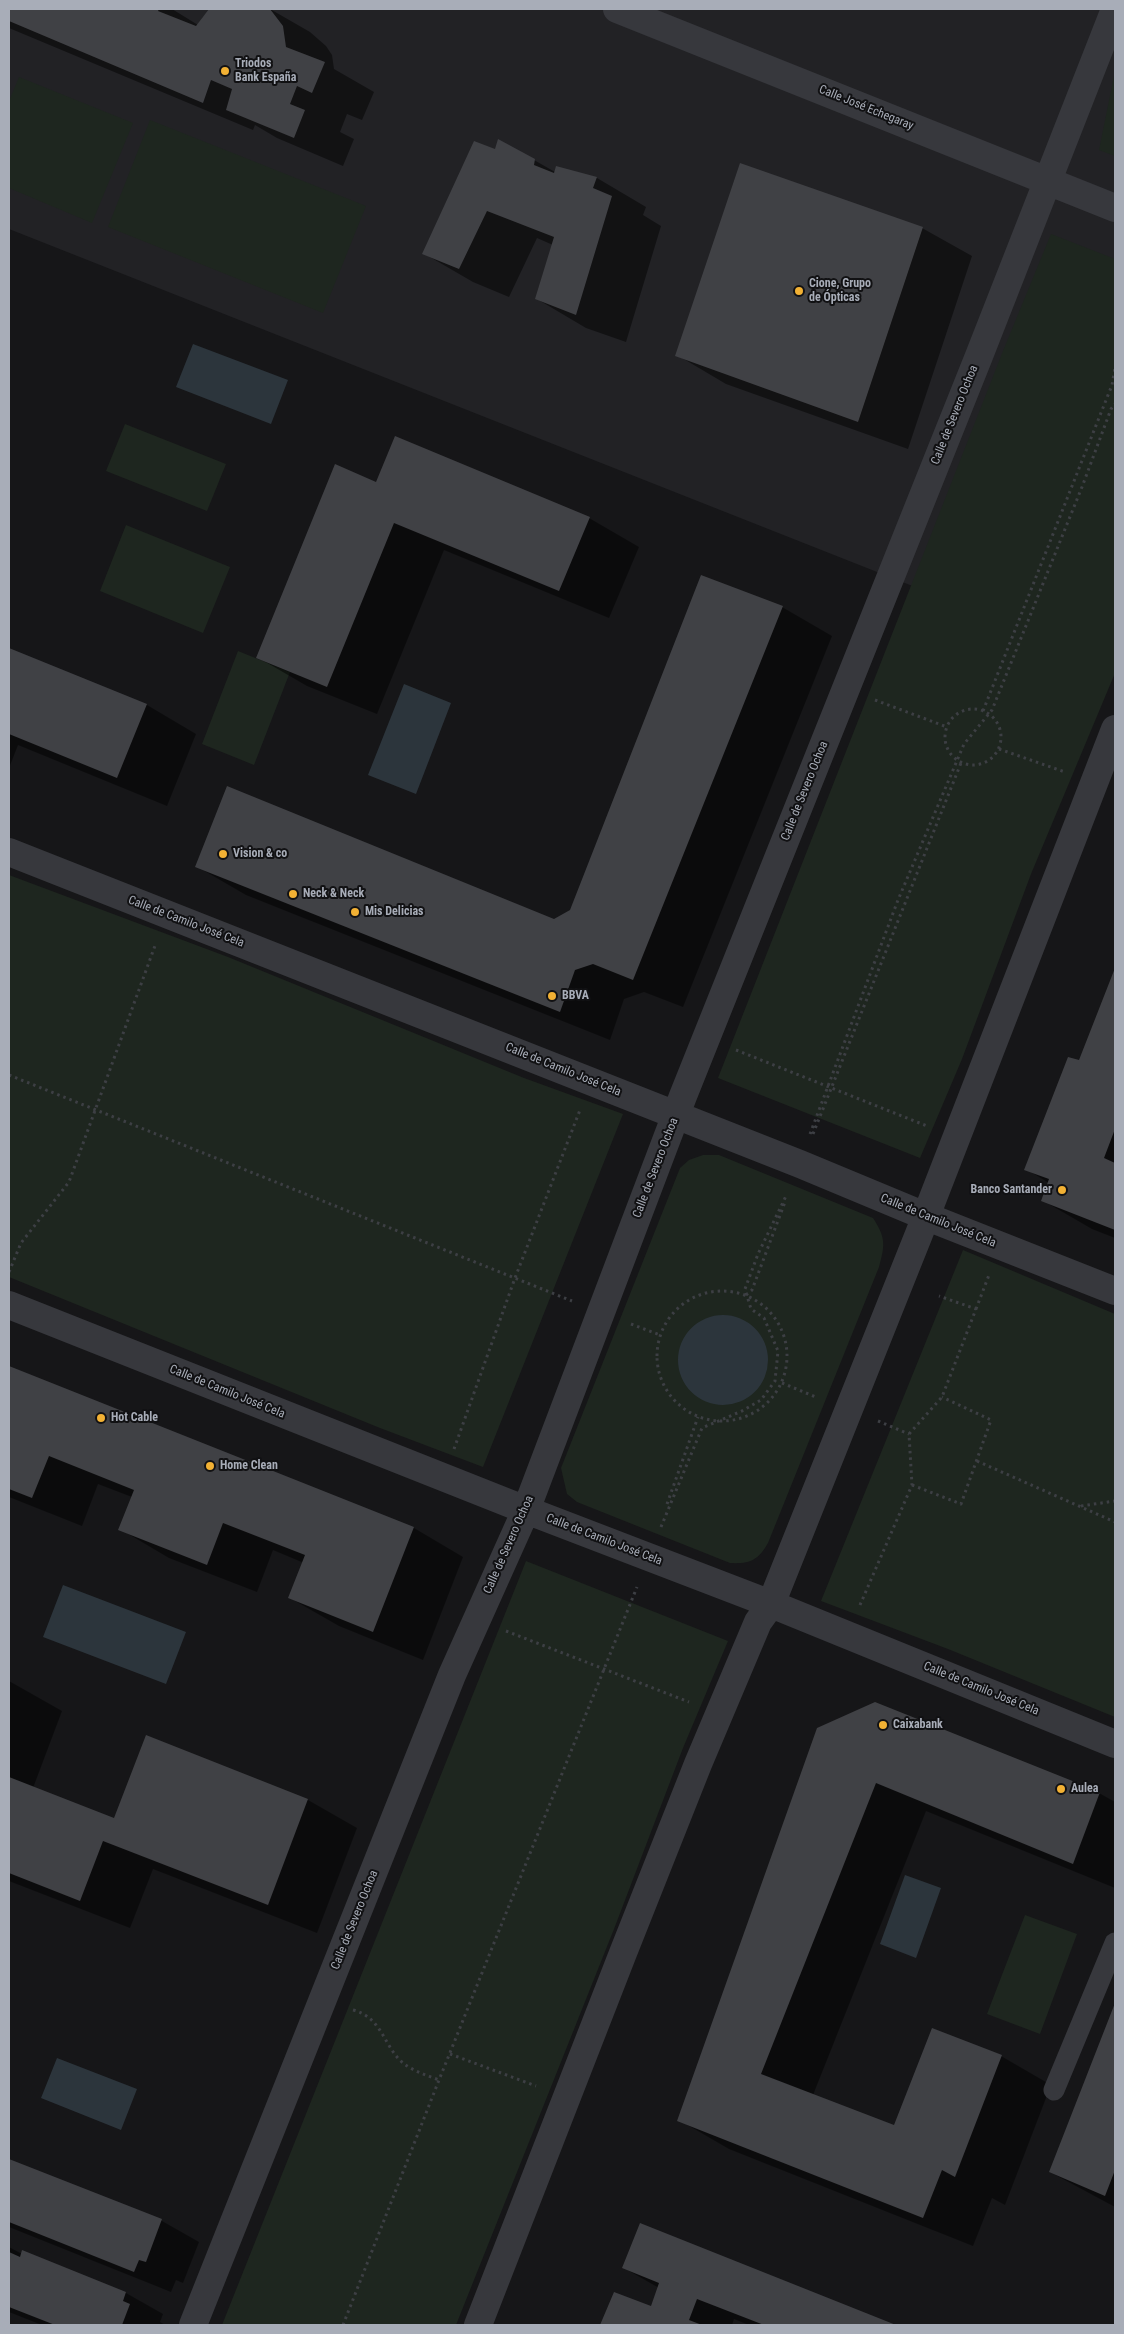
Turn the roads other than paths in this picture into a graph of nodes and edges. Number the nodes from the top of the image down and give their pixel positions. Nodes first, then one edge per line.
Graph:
1 (617, 9) edge
2 (1115, 9) edge
3 (1047, 182) junction
4 (1115, 208) edge
5 (1115, 729) edge
6 (9, 852) edge
7 (676, 1115) junction
8 (925, 1216) junction
9 (1115, 1291) edge
10 (9, 1305) edge
11 (526, 1510) junction
12 (771, 1604) junction
13 (1115, 1744) edge
14 (1115, 1943) edge
15 (1054, 2090) dead end
16 (483, 2324) edge
17 (193, 2325) edge

1 - 3 street, Calle José Echegaray
2 - 3 street, Calle de Severo Ochoa
3 - 4 street, Calle José Echegaray
3 - 7 street, Calle de Severo Ochoa
5 - 8 street
6 - 7 street, Calle de Camilo José Cela
7 - 8 street, Calle de Camilo José Cela
7 - 11 street, Calle de Severo Ochoa
8 - 9 street, Calle de Camilo José Cela
8 - 12 street
10 - 11 street, Calle de Camilo José Cela
11 - 12 street, Calle de Camilo José Cela
11 - 17 street, Calle de Severo Ochoa
12 - 13 street, Calle de Camilo José Cela
12 - 16 street
14 - 15 lane

